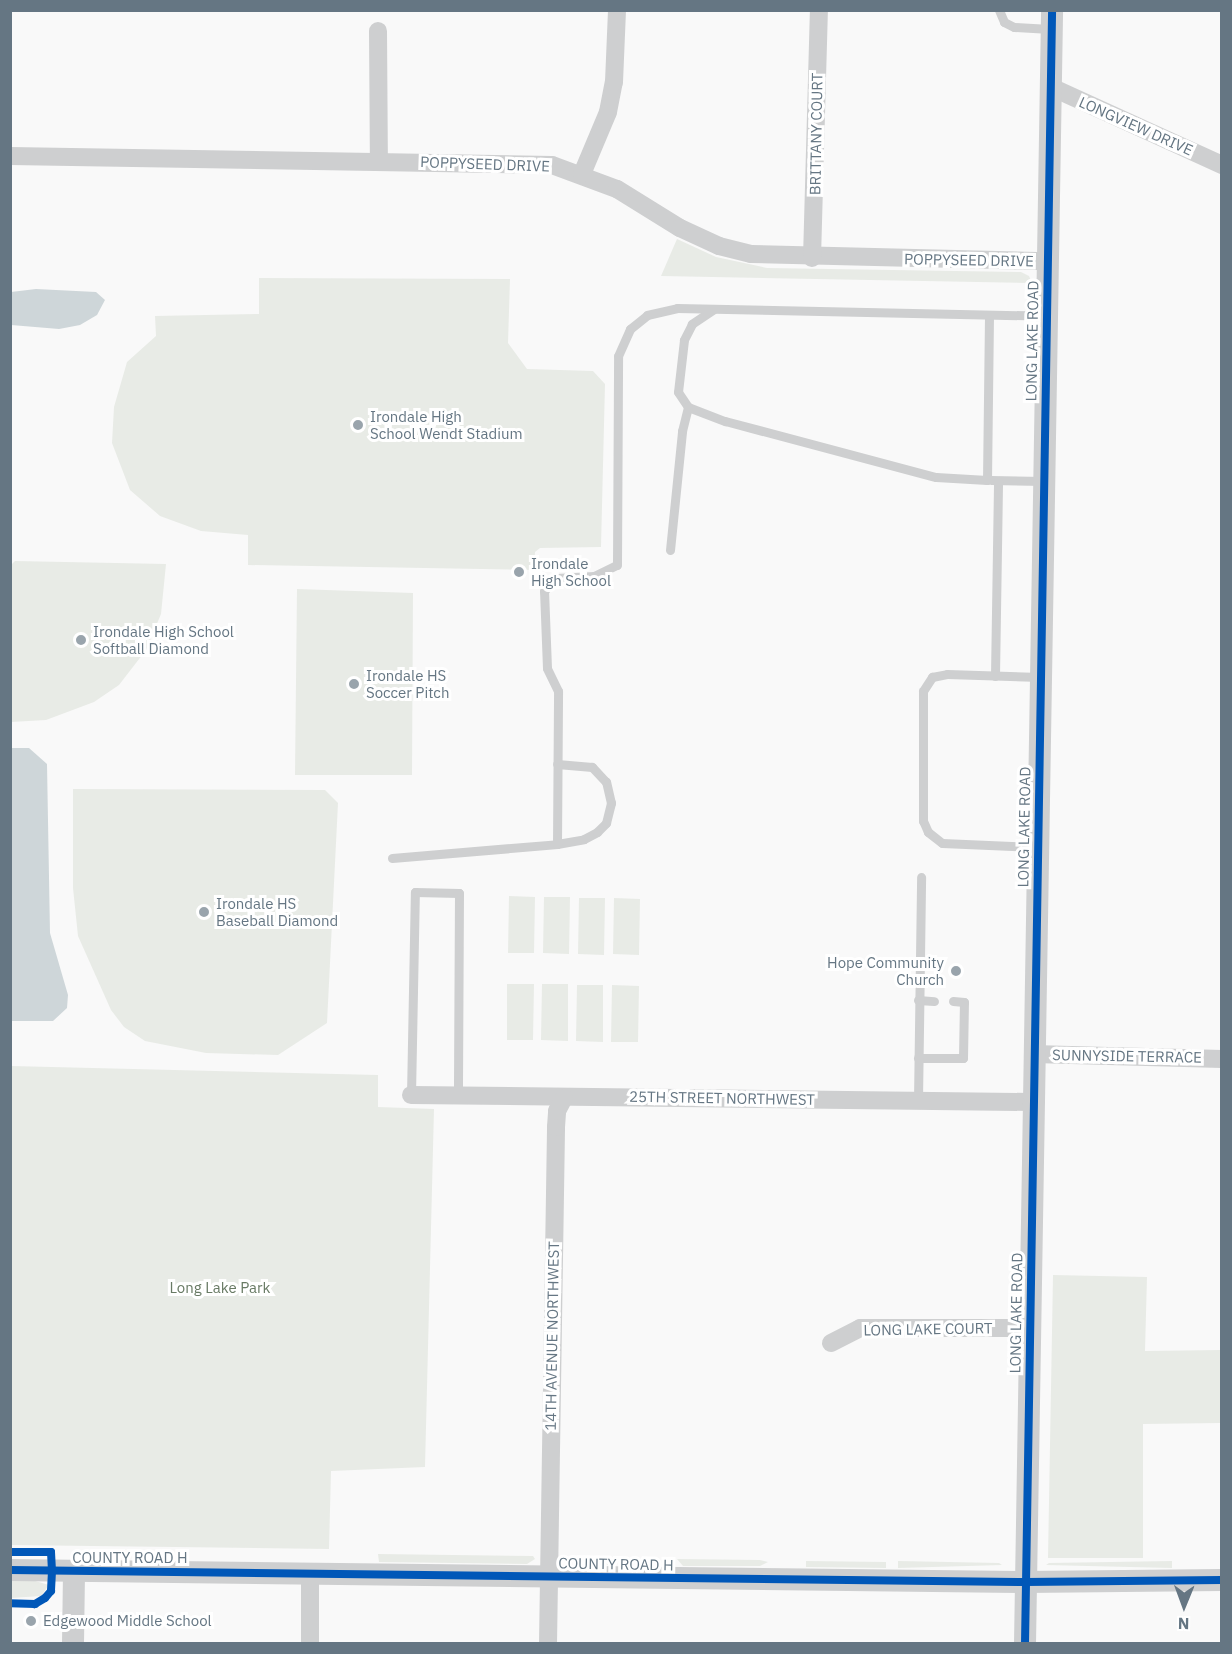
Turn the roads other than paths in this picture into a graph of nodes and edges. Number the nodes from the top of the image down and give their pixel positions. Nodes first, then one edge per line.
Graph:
1 (617, 10) edge
2 (819, 10) edge
3 (999, 10) edge
4 (1052, 20) edge
5 (378, 32) dead end
6 (1051, 87) junction
7 (10, 156) edge
8 (379, 160) junction
9 (1221, 165) edge
10 (582, 174) junction
11 (812, 258) junction
12 (1047, 261) junction
13 (714, 308) junction
14 (989, 315) junction
15 (1046, 316) junction
16 (688, 407) junction
17 (987, 480) junction
18 (998, 481) junction
19 (1043, 481) junction
20 (670, 550) dead end
21 (995, 676) junction
22 (1040, 677) junction
23 (557, 764) junction
24 (557, 843) junction
25 (1037, 847) junction
26 (392, 858) dead end
27 (921, 877) dead end
28 (918, 1000) junction
29 (934, 1001) dead end
30 (953, 1001) dead end
31 (1033, 1054) junction
32 (918, 1058) junction
33 (1221, 1059) edge
34 (411, 1095) joint
35 (458, 1096) junction
36 (564, 1098) junction
37 (918, 1101) junction
38 (1032, 1102) junction
39 (1029, 1328) junction
40 (831, 1343) dead end
41 (10, 1570) edge
42 (74, 1571) junction
43 (310, 1573) junction
44 (548, 1576) junction
45 (1221, 1580) edge
46 (1025, 1582) junction
47 (73, 1644) edge
48 (310, 1644) edge
49 (548, 1644) edge
50 (1024, 1644) edge

1 - 10 street
2 - 11 street, BRITTANY COURT
3 - 4 lane
4 - 6 street, LONG LAKE ROAD
5 - 8 street
6 - 9 street, LONGVIEW DRIVE
6 - 12 street, LONG LAKE ROAD
7 - 8 street, POPPYSEED DRIVE
8 - 10 street, POPPYSEED DRIVE
10 - 11 street, POPPYSEED DRIVE
11 - 12 street, POPPYSEED DRIVE
12 - 15 street, LONG LAKE ROAD
13 - 14 lane
13 - 16 lane
13 - 23 lane
14 - 15 lane
14 - 17 lane
15 - 19 street, LONG LAKE ROAD
16 - 17 lane
16 - 20 lane
17 - 18 lane
18 - 19 lane
18 - 21 lane
19 - 22 street, LONG LAKE ROAD
21 - 22 lane
21 - 25 lane
22 - 25 street, LONG LAKE ROAD
23 - 24 lane
23 - 24 lane
24 - 26 lane
25 - 31 street, LONG LAKE ROAD
27 - 28 lane
28 - 29 lane
28 - 32 lane
30 - 32 lane
31 - 33 street, SUNNYSIDE TERRACE
31 - 38 street, LONG LAKE ROAD
32 - 37 lane
34 - 35 street, 25TH STREET NORTHWEST
34 - 35 lane
35 - 36 street, 25TH STREET NORTHWEST
36 - 37 street, 25TH STREET NORTHWEST
36 - 44 street, 14TH AVENUE NORTHWEST
37 - 38 street, 25TH STREET NORTHWEST
38 - 39 street, LONG LAKE ROAD
39 - 40 street, LONG LAKE COURT
39 - 46 street, LONG LAKE ROAD
41 - 42 street, COUNTY ROAD H
42 - 43 street, COUNTY ROAD H
42 - 47 street
43 - 44 street, COUNTY ROAD H
43 - 48 street
44 - 46 street, COUNTY ROAD H
44 - 49 street, 14TH AVENUE NORTHWEST
45 - 46 street, COUNTY ROAD H
46 - 50 street, LONG LAKE ROAD

